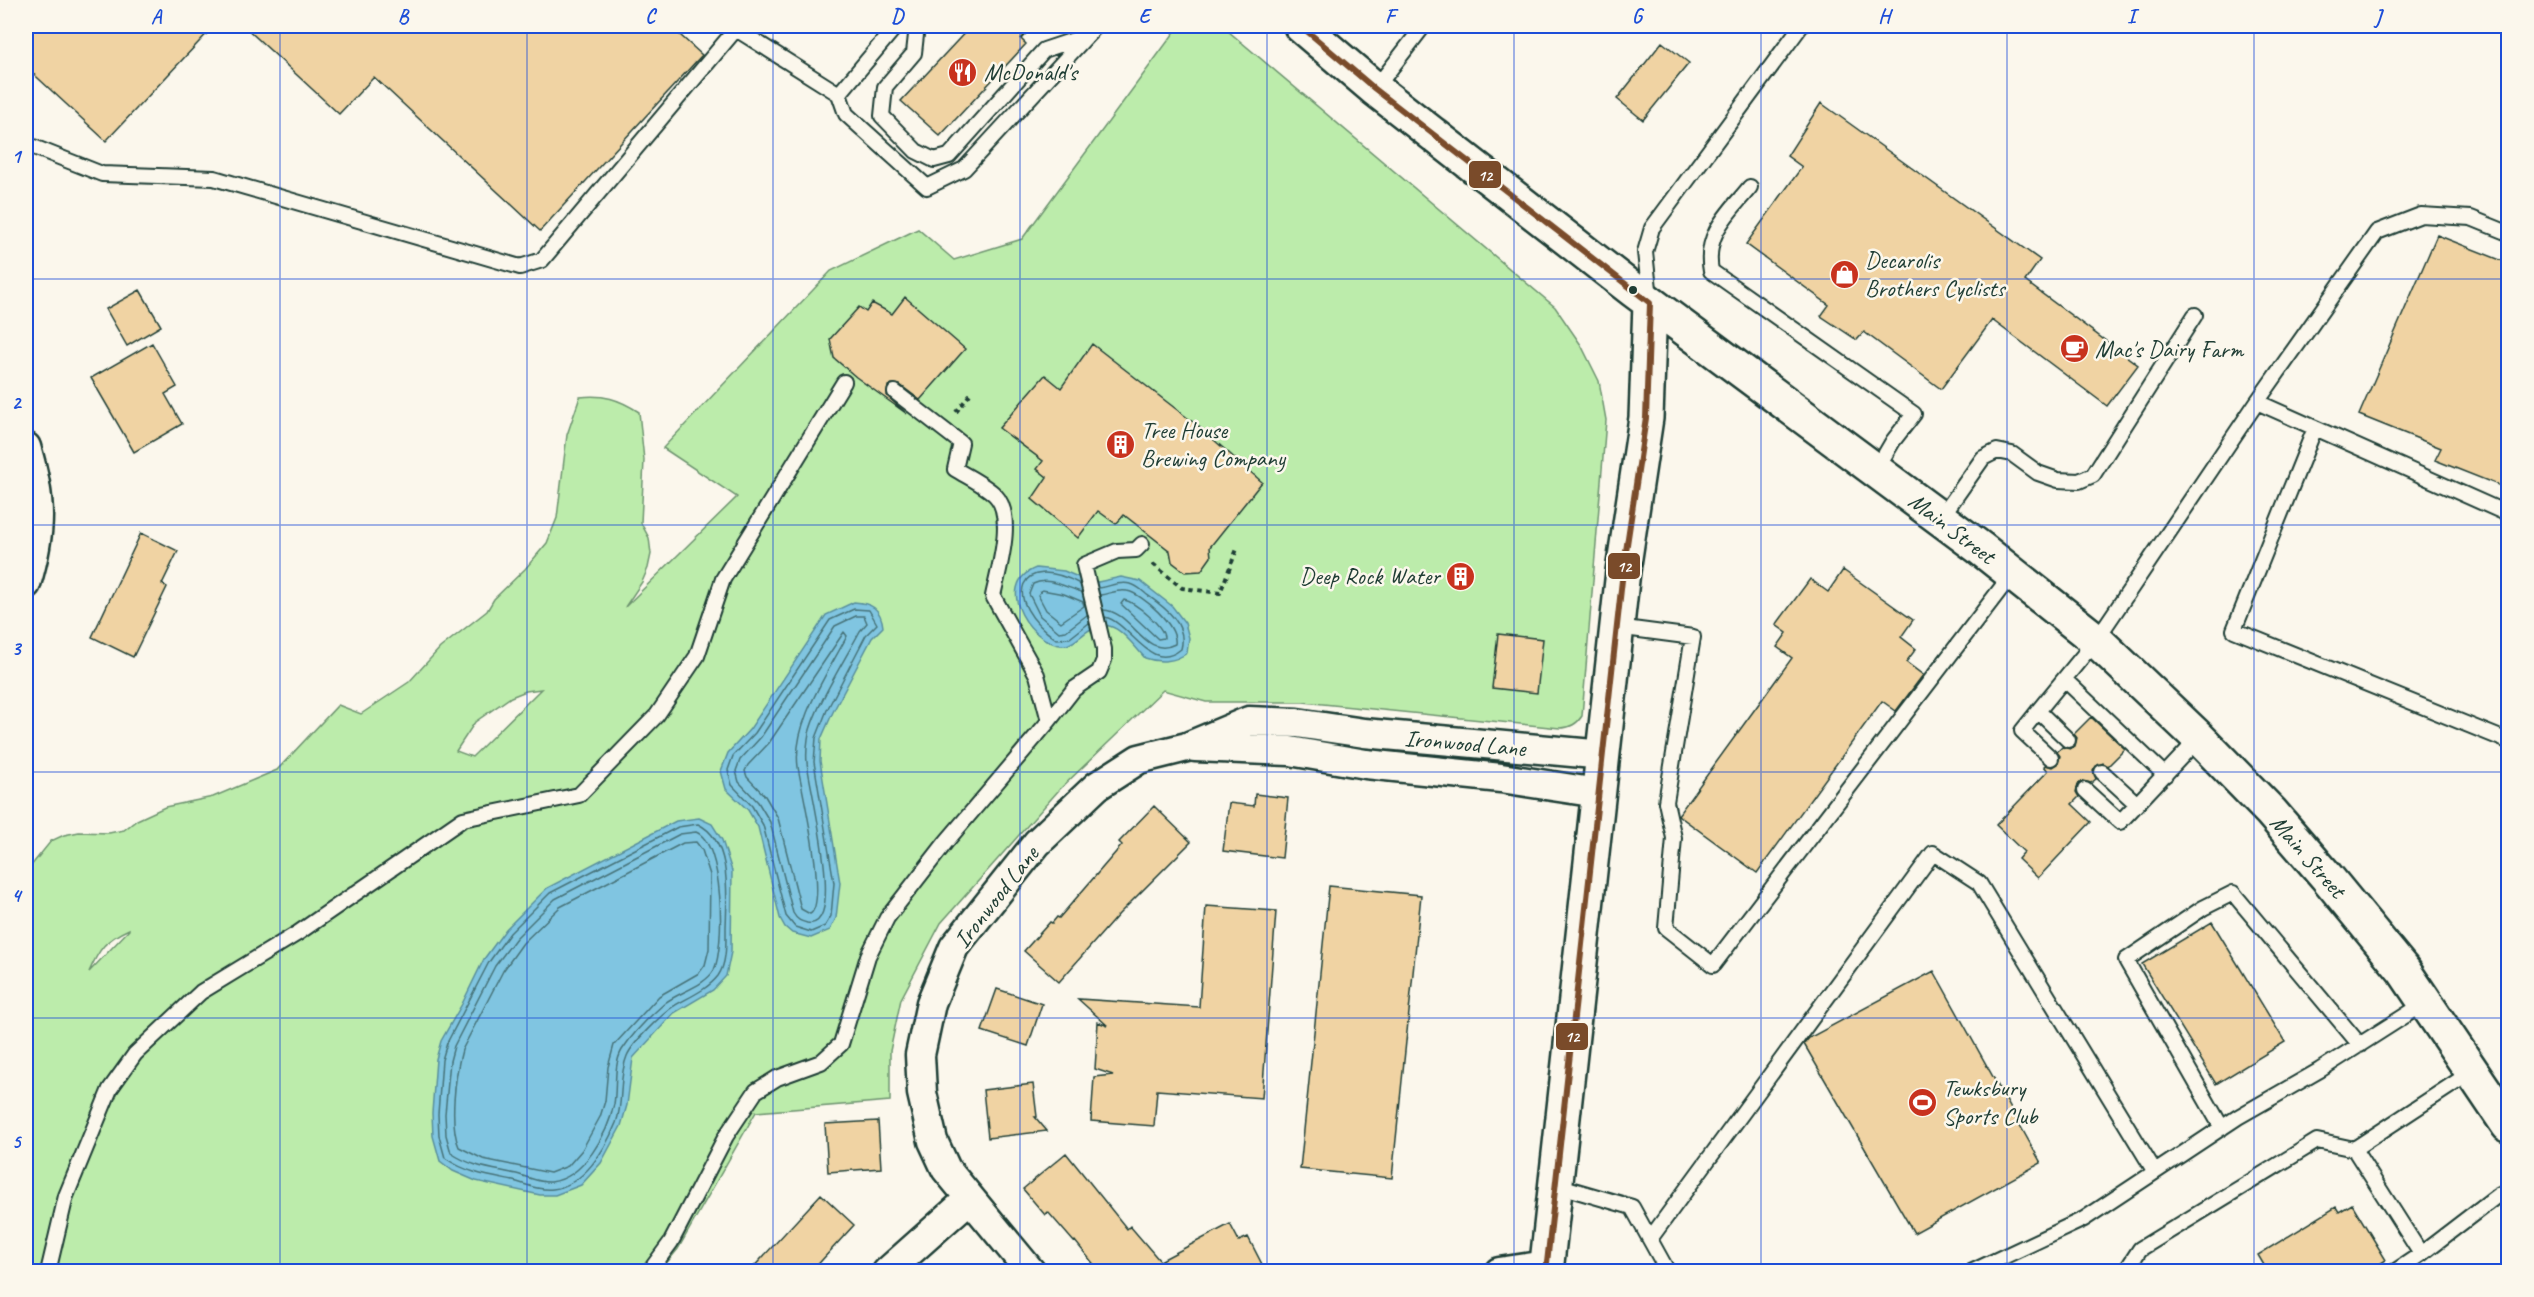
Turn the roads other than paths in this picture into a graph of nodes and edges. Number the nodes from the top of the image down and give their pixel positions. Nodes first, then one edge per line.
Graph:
1 (896, 26) edge
2 (916, 26) edge
3 (1301, 26) edge
4 (1419, 26) edge
5 (1801, 26) edge
6 (736, 27) edge
7 (1091, 31) edge
8 (1375, 89) junction
9 (839, 94) junction
10 (26, 144) edge
11 (1750, 187) dead end
12 (2508, 233) edge
13 (1650, 303) junction
14 (2195, 315) dead end
15 (844, 382) dead end
16 (895, 392) dead end
17 (2257, 402) junction
18 (2315, 428) junction
19 (26, 447) edge
20 (1876, 470) junction
21 (2508, 514) edge
22 (1940, 519) junction
23 (1139, 547) road end
24 (2012, 574) junction
25 (26, 584) edge
26 (1617, 627) junction
27 (2096, 640) junction
28 (2064, 679) junction
29 (2038, 711) junction
30 (1048, 721) junction
31 (2199, 738) junction
32 (2068, 740) dead end
33 (2508, 741) edge
34 (1187, 747) junction
35 (1604, 755) junction
36 (2051, 758) dead end
37 (2102, 772) dead end
38 (2165, 775) junction
39 (2085, 790) dead end
40 (1598, 793) junction
41 (2138, 804) junction
42 (2425, 1003) junction
43 (2360, 1045) junction
44 (2473, 1071) junction
45 (2508, 1125) edge
46 (2222, 1128) junction
47 (2354, 1149) junction
48 (2155, 1172) junction
49 (1556, 1185) junction
50 (2508, 1190) edge
51 (969, 1199) junction
52 (1650, 1239) junction
53 (2421, 1254) junction
54 (1546, 1268) edge
55 (2396, 1271) edge
56 (48, 1272) edge
57 (649, 1272) edge
58 (887, 1272) edge
59 (1031, 1272) edge
60 (1498, 1272) edge
61 (1668, 1272) edge
62 (1971, 1272) edge
63 (2125, 1272) edge

1 - 9 lane
2 - 7 lane
3 - 8 main road, Main Street
4 - 8 lane
5 - 13 lane
6 - 9 lane
6 - 10 lane
7 - 9 lane
8 - 13 main road, Main Street
11 - 20 lane
12 - 17 lane
13 - 20 main road, Main Street
13 - 26 main road
14 - 22 lane
15 - 56 lane
16 - 30 lane
17 - 18 lane
17 - 27 lane
18 - 21 lane
18 - 33 lane
19 - 25 street
20 - 22 main road, Main Street
22 - 24 main road, Main Street
23 - 30 lane
24 - 26 lane
24 - 27 main road, Main Street
26 - 35 main road
27 - 28 lane
27 - 31 main road, Main Street
28 - 29 lane
28 - 38 lane
29 - 32 lane
29 - 36 lane
30 - 57 lane
31 - 38 lane
31 - 42 main road, Main Street
34 - 35 street, Ironwood Lane
34 - 40 street, Ironwood Lane
34 - 51 street, Ironwood Lane
35 - 40 main road
37 - 41 lane
38 - 41 lane
39 - 41 lane
40 - 49 main road
42 - 43 lane
42 - 44 main road, Main Street
43 - 46 lane
43 - 46 lane
44 - 45 main road, Main Street
44 - 47 lane
46 - 48 lane
47 - 53 lane
47 - 63 lane
48 - 52 lane
48 - 62 lane
49 - 52 lane
49 - 54 main road
50 - 53 lane
51 - 58 street
51 - 59 street, Ironwood Lane
52 - 61 lane
53 - 55 lane
54 - 60 street

